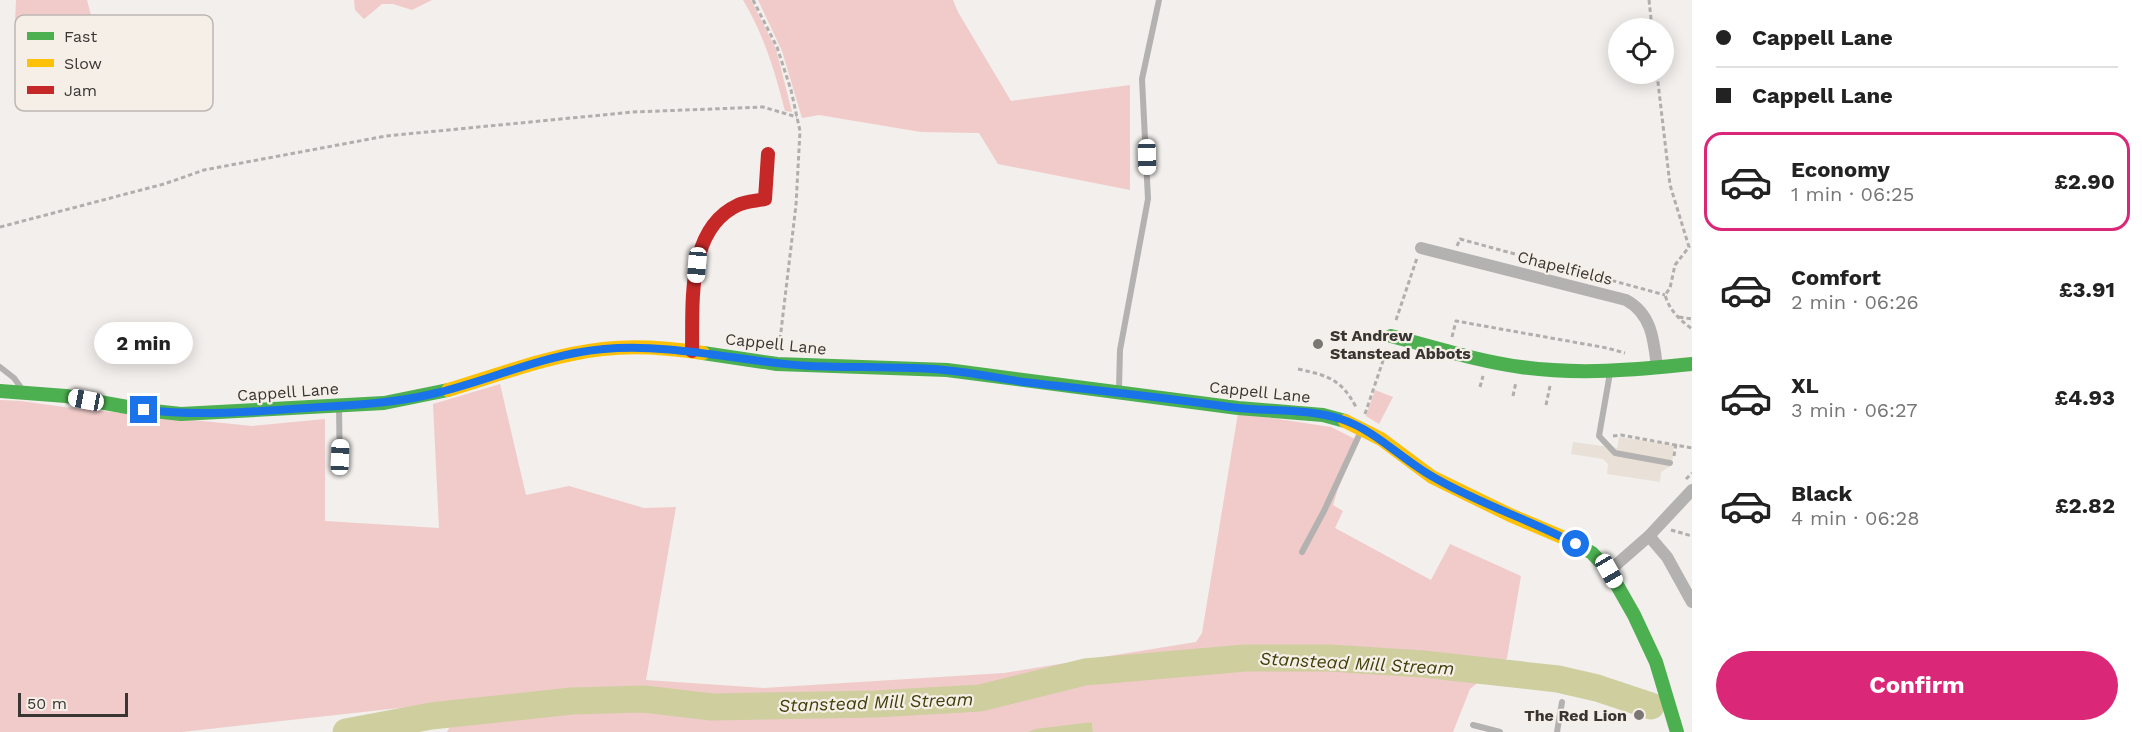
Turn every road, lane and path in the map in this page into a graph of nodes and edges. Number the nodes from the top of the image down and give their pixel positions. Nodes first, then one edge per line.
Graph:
1 (753, 0) edge
2 (759, 0) edge
3 (1159, 0) edge
4 (1649, 0) edge
5 (755, 5) junction
6 (1651, 18) edge
7 (1658, 84) edge
8 (797, 117) junction
9 (768, 154) dead end
10 (0, 227) edge
11 (1421, 248) dead end
12 (1453, 256) junction
13 (1665, 295) junction
14 (1677, 317) junction
15 (1692, 319) edge
16 (1692, 329) edge
17 (1391, 336) dead end
18 (1451, 340) dead end
19 (692, 351) junction
20 (1629, 354) dead end
21 (777, 364) junction
22 (1692, 364) edge
23 (0, 367) edge
24 (1657, 368) junction
25 (1298, 369) dead end
26 (1484, 369) dead end
27 (1610, 370) junction
28 (1517, 376) dead end
29 (1552, 380) dead end
30 (1480, 387) dead end
31 (0, 391) edge
32 (1119, 391) junction
33 (24, 392) junction
34 (1513, 396) dead end
35 (1546, 405) dead end
36 (339, 406) junction
37 (1359, 427) junction
38 (1599, 436) junction
39 (1676, 444) junction
40 (1692, 448) edge
41 (1674, 455) dead end
42 (1670, 464) dead end
43 (340, 472) dead end
44 (1692, 490) edge
45 (1653, 531) junction
46 (1692, 536) edge
47 (1302, 552) dead end
48 (1609, 571) junction
49 (1692, 602) edge
50 (1562, 702) dead end
51 (1473, 725) dead end
52 (1500, 732) edge
53 (1557, 732) edge
54 (1677, 732) edge

1 - 5 path
2 - 5 path
3 - 32 lane
4 - 6 path
5 - 8 path
7 - 13 path
8 - 10 path
8 - 21 path
9 - 19 street
11 - 12 street, Chapelfields
12 - 13 path
12 - 24 street, Chapelfields
13 - 14 path
14 - 15 path
14 - 16 path
17 - 27 street
18 - 20 path
19 - 21 street, Cappell Lane
19 - 36 street, Cappell Lane
21 - 32 street, Cappell Lane
22 - 24 street
23 - 33 lane
24 - 27 street
25 - 37 path
26 - 30 path
27 - 38 lane
28 - 34 path
29 - 35 path
31 - 33 street, Cappell Lane
32 - 37 street, Cappell Lane
33 - 36 street, Cappell Lane
36 - 43 lane
37 - 47 lane
37 - 48 street, Cappell Lane
38 - 39 path
38 - 42 lane
39 - 40 path
39 - 41 path
44 - 45 street
45 - 46 path
45 - 48 street
45 - 49 street
48 - 54 street, Cappell Lane
50 - 53 lane
51 - 52 lane

